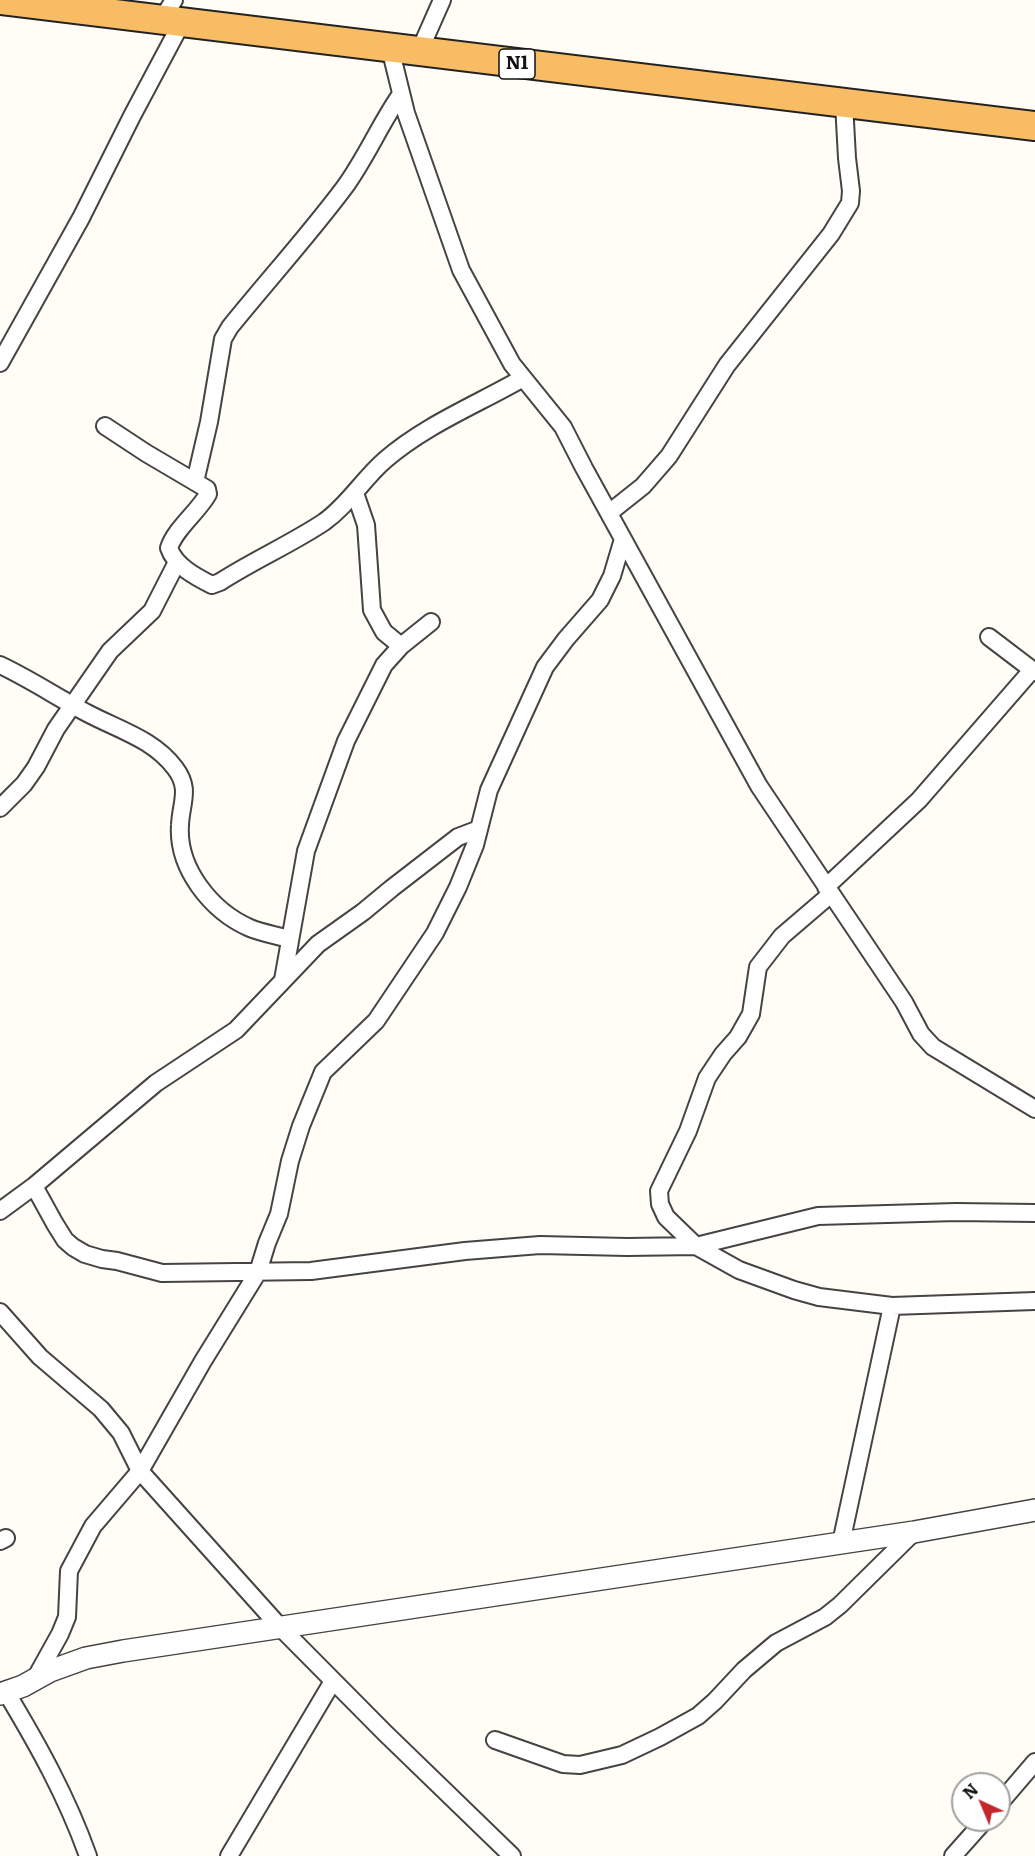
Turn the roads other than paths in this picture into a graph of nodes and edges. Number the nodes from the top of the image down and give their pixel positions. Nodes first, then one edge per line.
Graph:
1 (0, 0) edge
2 (442, 0) edge
3 (173, 14) edge
4 (390, 48) junction
5 (419, 52) junction
6 (401, 94) junction
7 (844, 103) junction
8 (1035, 126) edge
9 (0, 363) edge
10 (523, 378) junction
11 (105, 426) dead end
12 (195, 482) junction
13 (355, 493) junction
14 (609, 513) junction
15 (623, 539) junction
16 (177, 562) junction
17 (431, 622) dead end
18 (989, 637) dead end
19 (401, 646) junction
20 (0, 665) edge
21 (1034, 671) edge
22 (73, 705) junction
23 (0, 808) edge
24 (479, 829) junction
25 (829, 890) junction
26 (289, 939) junction
27 (283, 980) junction
28 (1035, 1109) edge
29 (34, 1186) junction
30 (0, 1211) edge
31 (1035, 1213) edge
32 (696, 1246) junction
33 (258, 1272) junction
34 (1035, 1301) edge
35 (892, 1306) junction
36 (0, 1312) edge
37 (140, 1471) junction
38 (1035, 1510) edge
39 (914, 1532) junction
40 (841, 1543) junction
41 (280, 1627) junction
42 (35, 1679) junction
43 (333, 1681) junction
44 (3, 1693) edge
45 (495, 1740) dead end
46 (1035, 1762) edge
47 (1011, 1790) edge
48 (974, 1832) edge
49 (88, 1856) edge
50 (229, 1856) edge
51 (512, 1856) edge
52 (953, 1856) edge

1 - 3 highway, N1
2 - 5 street
3 - 4 highway, N1
3 - 9 street
4 - 5 highway, N1
4 - 6 street
5 - 7 highway, N1
6 - 10 street
6 - 12 street
7 - 8 highway, N1
7 - 14 street
10 - 13 street
10 - 14 street
11 - 12 street
12 - 16 street
13 - 16 street
13 - 19 street
14 - 15 street
15 - 24 street
15 - 25 street
16 - 22 street
17 - 19 street
18 - 21 street
19 - 26 street
20 - 22 street
21 - 25 street
22 - 23 street
22 - 26 street
24 - 27 street
24 - 33 street
25 - 28 street
25 - 32 street
26 - 27 street
27 - 29 street
29 - 30 street
29 - 33 street
31 - 32 street
32 - 33 street
32 - 35 street
33 - 37 street
34 - 35 street
35 - 40 street
36 - 37 street
37 - 41 street
37 - 42 street
38 - 39 street
39 - 40 street
39 - 45 street
40 - 41 street
41 - 42 street
41 - 43 street
42 - 44 street
43 - 50 street
43 - 51 street
44 - 49 street
46 - 47 street
48 - 52 street

